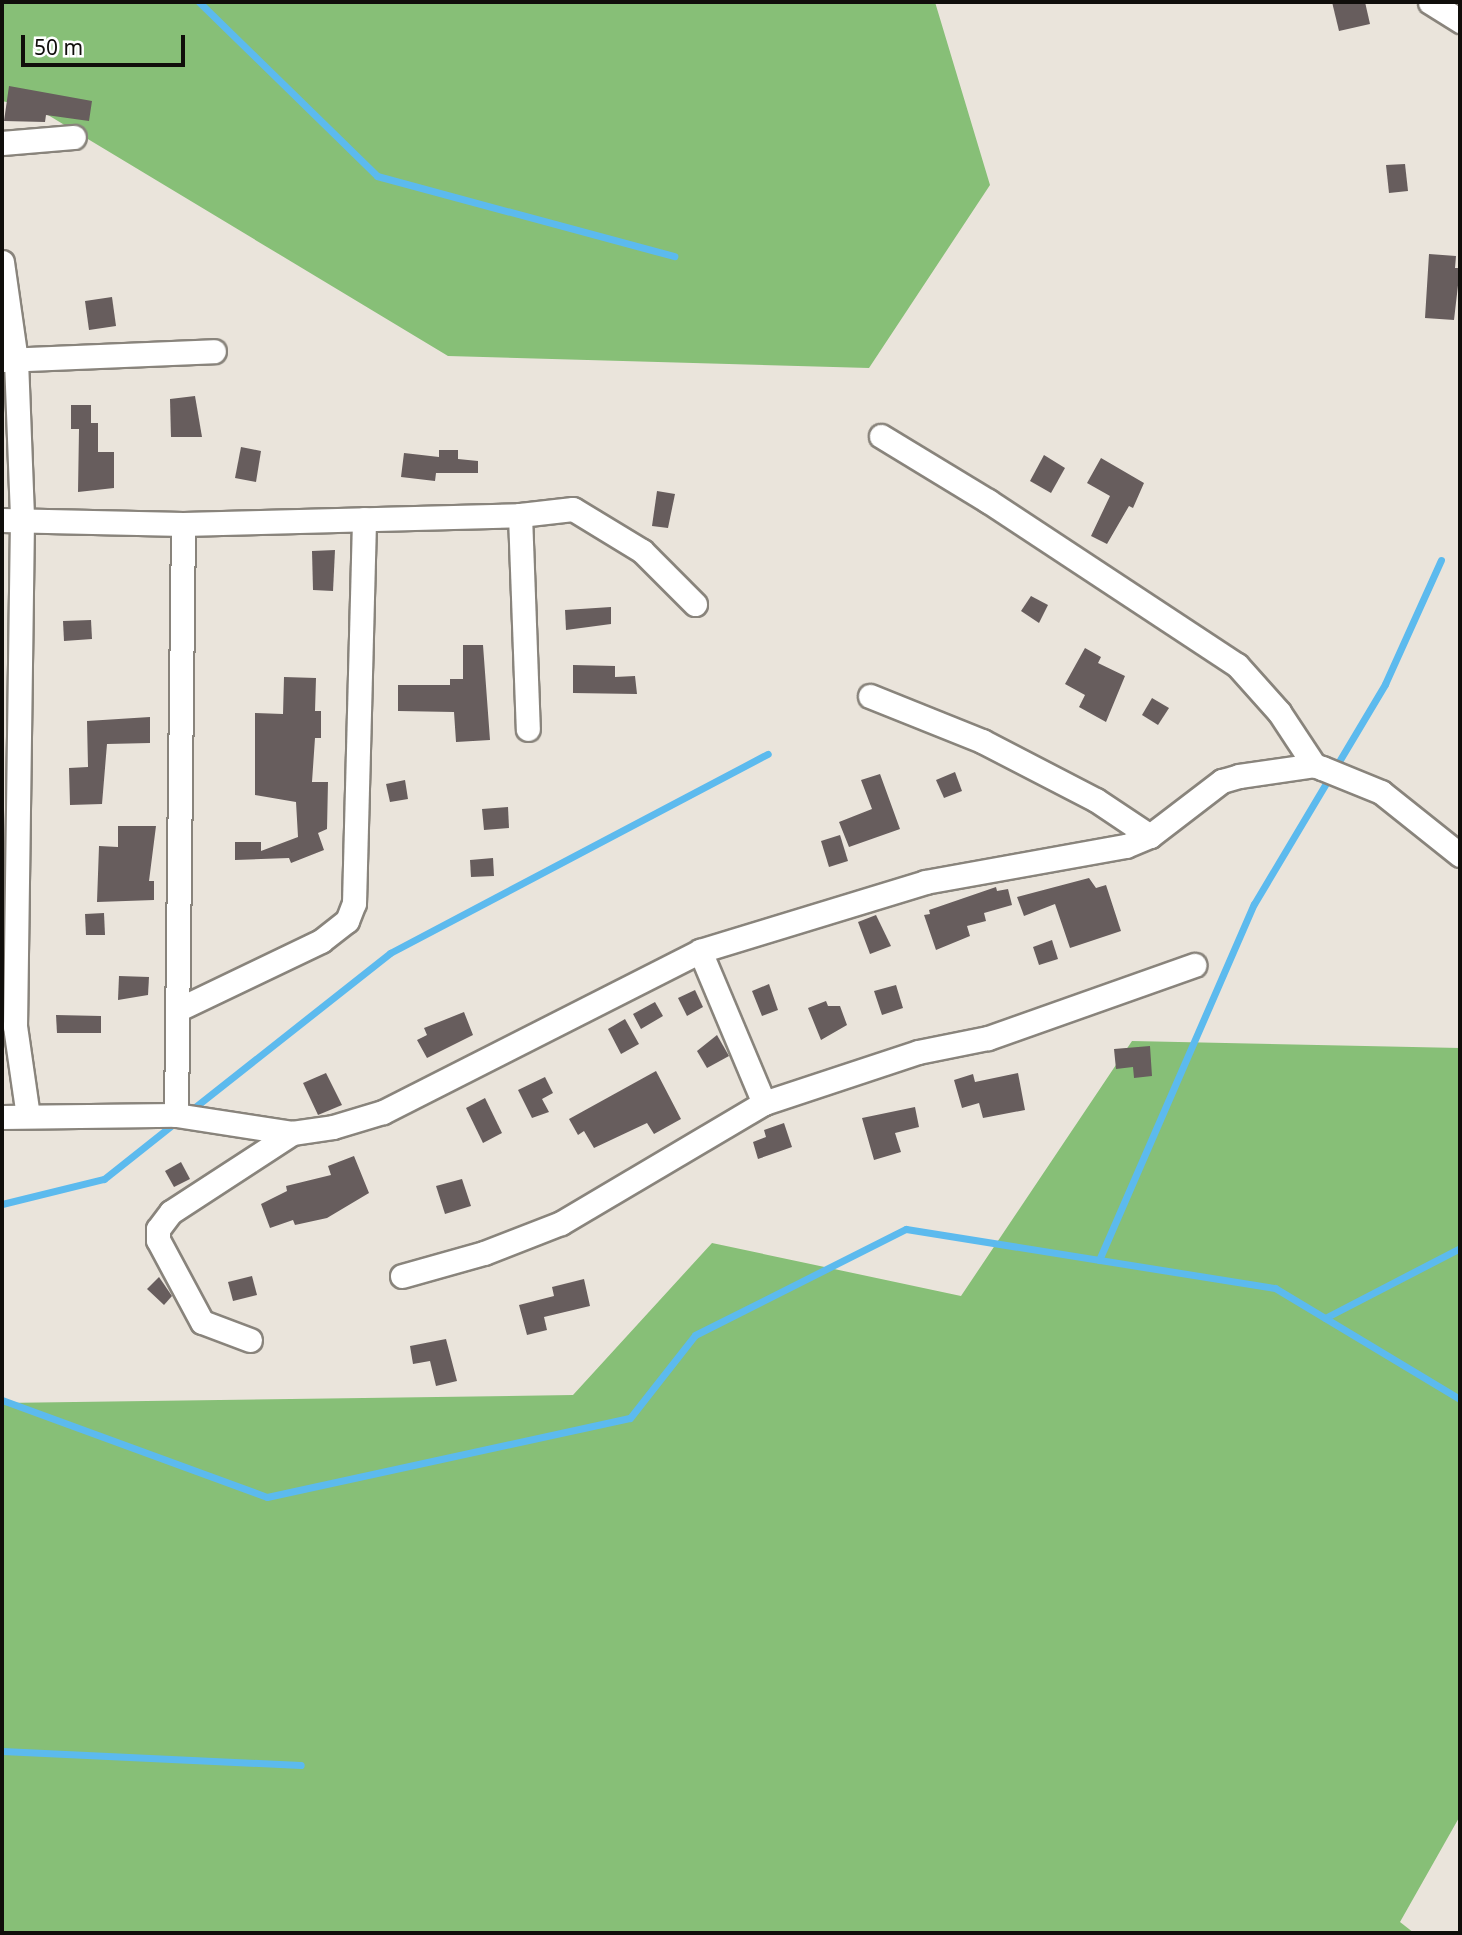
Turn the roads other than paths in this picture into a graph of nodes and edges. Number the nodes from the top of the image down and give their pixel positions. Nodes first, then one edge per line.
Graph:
1 (1430, 2) edge
2 (1460, 21) edge
3 (74, 137) dead end
4 (2, 143) edge
5 (2, 262) edge
6 (214, 351) dead end
7 (9, 360) edge
8 (881, 436) dead end
9 (520, 515) junction
10 (12, 519) edge
11 (364, 519) junction
12 (183, 524) junction
13 (695, 604) dead end
14 (870, 695) dead end
15 (528, 729) dead end
16 (1314, 765) junction
17 (1150, 836) junction
18 (1460, 855) edge
19 (699, 951) junction
20 (1194, 965) dead end
21 (177, 1010) junction
22 (764, 1103) junction
23 (176, 1115) junction
24 (28, 1116) junction
25 (2, 1117) edge
26 (292, 1133) junction
27 (402, 1276) dead end
28 (250, 1340) dead end

1 - 2 street
3 - 4 street
5 - 7 street
6 - 7 street
7 - 10 street
8 - 16 street
9 - 11 street
9 - 13 street
9 - 15 street
10 - 12 street
10 - 24 street
11 - 12 street
11 - 21 street
12 - 21 street
14 - 17 street
16 - 17 street
16 - 18 street
17 - 19 street
19 - 22 street
19 - 26 street
20 - 22 street
21 - 23 street
22 - 27 street
23 - 24 street
23 - 26 street
24 - 25 street
26 - 28 street

